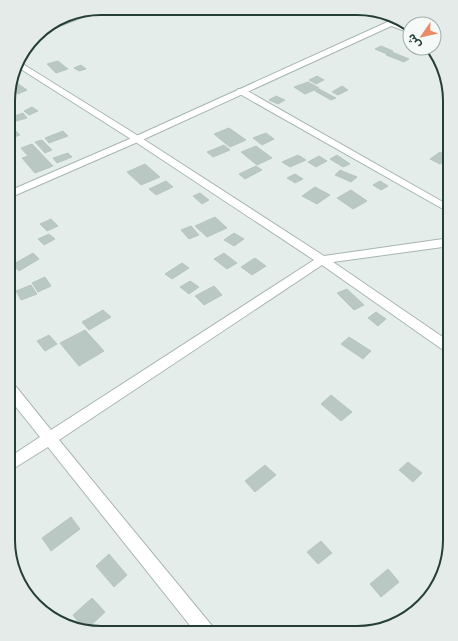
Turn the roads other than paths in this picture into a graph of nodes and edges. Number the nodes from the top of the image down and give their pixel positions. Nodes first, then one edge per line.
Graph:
1 (393, 23) edge
2 (23, 67) edge
3 (241, 91) junction
4 (137, 139) junction
5 (15, 192) edge
6 (443, 206) edge
7 (443, 243) edge
8 (322, 260) junction
9 (443, 344) edge
10 (15, 395) edge
11 (50, 438) junction
12 (15, 461) edge
13 (201, 626) edge

1 - 3 street
2 - 4 street
3 - 4 street
3 - 6 street
4 - 5 street
4 - 8 street
7 - 8 street
8 - 9 street
8 - 11 street
10 - 11 street
11 - 12 street
11 - 13 street

